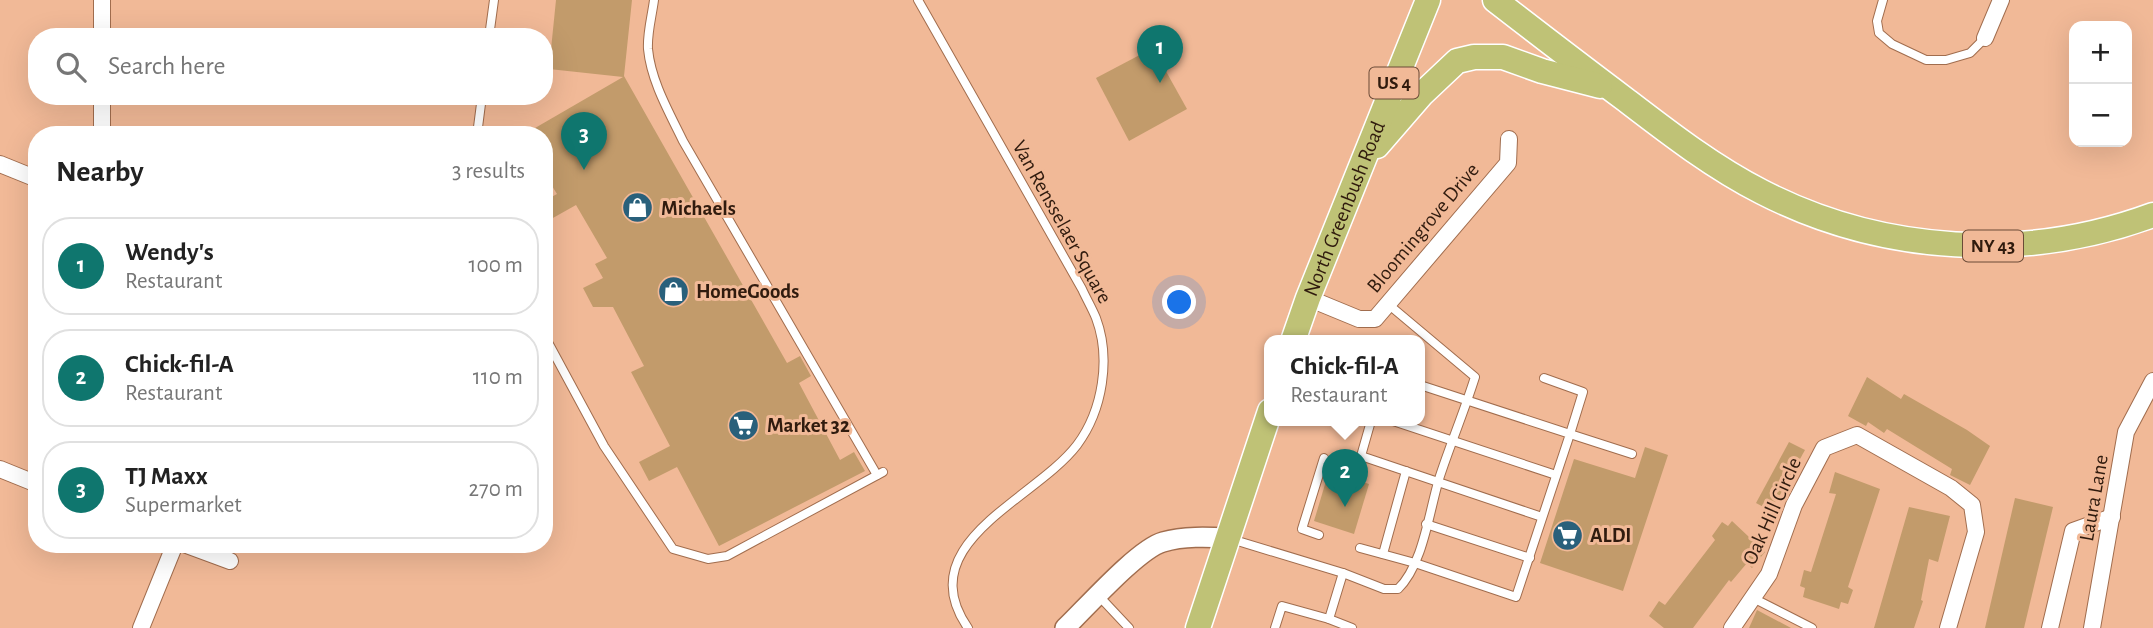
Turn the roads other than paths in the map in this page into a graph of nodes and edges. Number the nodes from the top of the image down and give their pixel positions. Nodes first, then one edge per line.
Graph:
1 (102, 0) edge
2 (494, 0) edge
3 (654, 0) edge
4 (918, 0) edge
5 (1428, 0) edge
6 (1495, 0) edge
7 (1883, 0) edge
8 (2001, 0) edge
9 (102, 28) edge
10 (490, 28) edge
11 (1985, 38) joint
12 (1611, 88) junction
13 (102, 105) edge
14 (481, 105) edge
15 (102, 126) edge
16 (478, 126) edge
17 (1509, 139) dead end
18 (0, 164) edge
19 (1361, 165) junction
20 (28, 175) edge
21 (2153, 215) edge
22 (1308, 298) junction
23 (1388, 304) junction
24 (1295, 335) edge
25 (1425, 335) edge
26 (1425, 335) edge
27 (553, 352) edge
28 (1544, 378) dead end
29 (2153, 381) edge
30 (1425, 387) edge
31 (1468, 400) junction
32 (1265, 426) edge
33 (1370, 426) edge
34 (1408, 426) edge
35 (1570, 434) junction
36 (1452, 441) junction
37 (1632, 454) dead end
38 (1324, 458) dead end
39 (0, 469) edge
40 (1405, 471) junction
41 (1556, 475) junction
42 (28, 480) edge
43 (1439, 481) junction
44 (1542, 517) junction
45 (2112, 517) junction
46 (1426, 524) junction
47 (1319, 535) dead end
48 (1228, 538) junction
49 (1360, 548) dead end
50 (171, 553) edge
51 (208, 553) edge
52 (1383, 554) junction
53 (1530, 558) junction
54 (230, 561) dead end
55 (1415, 563) junction
56 (1343, 573) junction
57 (1098, 595) junction
58 (1753, 598) junction
59 (1329, 619) junction
60 (1117, 626) edge
61 (141, 628) edge
62 (968, 628) edge
63 (1065, 628) edge
64 (1129, 628) edge
65 (1198, 628) edge
66 (1275, 628) edge
67 (1352, 628) edge
68 (1732, 628) edge
69 (1812, 628) edge
70 (1948, 628) edge
71 (2050, 628) edge
72 (2092, 628) edge

1 - 9 street
2 - 10 lane
3 - 27 lane
4 - 62 lane, Van Rensselaer Square
5 - 19 main road, North Greenbush Road / US 4
6 - 12 main road, NY 43
7 - 11 lane
8 - 11 street
12 - 19 main road
12 - 21 main road, NY 43
13 - 15 street
14 - 16 lane
17 - 23 street, Bloomingrove Drive
18 - 20 street
19 - 22 main road, North Greenbush Road / US 4
22 - 23 street, Bloomingrove Drive
22 - 24 main road, North Greenbush Road / US 4
23 - 26 lane
25 - 31 lane
28 - 35 lane
29 - 45 street, Laura Lane
30 - 31 lane
31 - 35 lane
31 - 36 lane
32 - 48 main road
33 - 40 lane
34 - 36 lane
35 - 37 lane
35 - 41 lane
36 - 41 lane
36 - 43 lane
38 - 47 lane
39 - 42 street
40 - 43 lane
40 - 52 lane
41 - 44 lane
43 - 44 lane
43 - 46 lane
44 - 53 lane
45 - 71 street
45 - 72 street, Laura Lane
46 - 53 lane
46 - 55 lane
48 - 56 lane
48 - 57 street
48 - 65 main road
49 - 52 lane
50 - 61 street
51 - 54 street
52 - 55 lane
53 - 55 lane
55 - 56 lane
56 - 59 lane
57 - 60 lane
57 - 63 street
58 - 68 street, Oak Hill Circle
58 - 69 lane
58 - 70 street, Oak Hill Circle
59 - 66 lane
59 - 67 lane
60 - 64 lane

